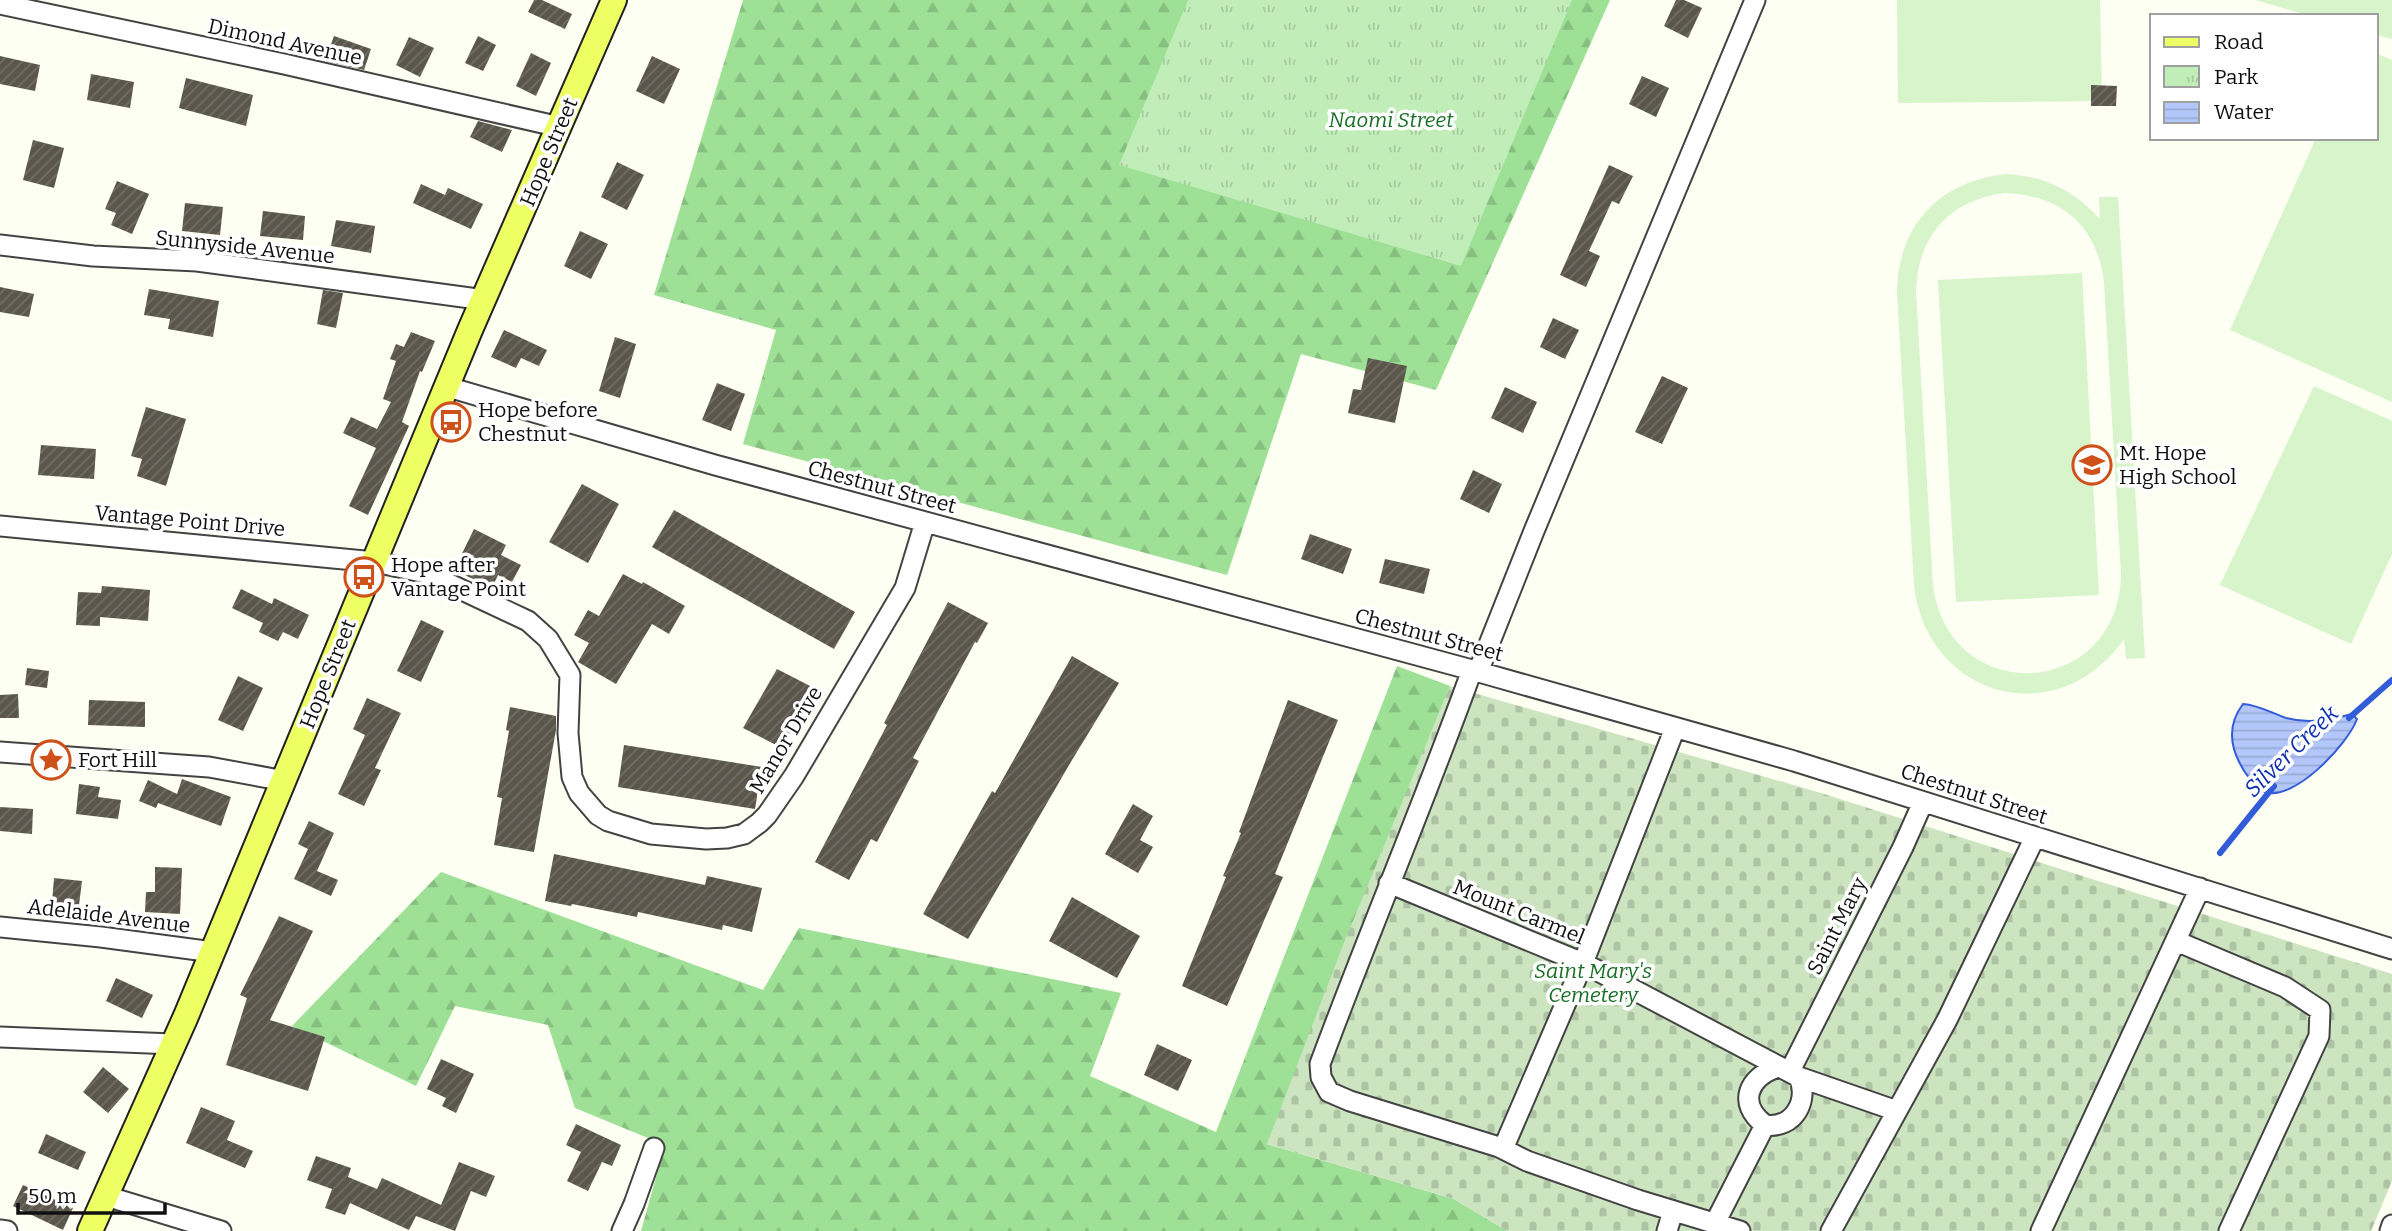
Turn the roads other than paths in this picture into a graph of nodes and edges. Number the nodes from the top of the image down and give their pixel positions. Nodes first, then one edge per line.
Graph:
1 (614, 0) edge
2 (1755, 0) edge
3 (0, 4) edge
4 (560, 127) junction
5 (0, 245) edge
6 (485, 300) junction
7 (448, 387) junction
8 (925, 522) junction
9 (0, 526) edge
10 (375, 562) junction
11 (1475, 671) junction
12 (1675, 728) junction
13 (0, 752) edge
14 (285, 781) junction
15 (1923, 802) junction
16 (2035, 837) junction
17 (1389, 883) junction
18 (2200, 888) junction
19 (0, 927) edge
20 (2176, 940) junction
21 (2392, 949) edge
22 (213, 952) junction
23 (1583, 963) junction
24 (0, 1037) edge
25 (173, 1044) junction
26 (1789, 1071) junction
27 (1897, 1111) junction
28 (1765, 1125) junction
29 (654, 1148) dead end
30 (1503, 1149) junction
31 (106, 1196) junction
32 (1673, 1211) junction
33 (1716, 1223) junction
34 (2392, 1225) edge
35 (0, 1230) edge
36 (7, 1231) edge
37 (90, 1231) edge
38 (221, 1231) edge
39 (622, 1231) edge
40 (1667, 1231) edge
41 (1740, 1231) edge
42 (1831, 1231) edge
43 (2041, 1231) edge
44 (2230, 1231) edge
45 (2390, 1231) edge

1 - 4 main road, Hope Street
2 - 11 street
3 - 4 street, Dimond Avenue
4 - 6 main road, Hope Street
5 - 6 street, Sunnyside Avenue
6 - 7 main road, Hope Street
7 - 8 street, Chestnut Street
7 - 10 main road, Hope Street
8 - 10 street, Manor Drive
8 - 11 street, Chestnut Street
9 - 10 street, Vantage Point Drive
10 - 14 main road, Hope Street
11 - 12 street, Chestnut Street
11 - 17 street
12 - 15 street, Chestnut Street
12 - 23 street
13 - 14 street
14 - 22 main road, Hope Street
15 - 16 street, Chestnut Street
15 - 26 street, Saint Mary
16 - 18 street, Chestnut Street
16 - 27 street
17 - 23 street, Mount Carmel
17 - 30 street
18 - 20 street
18 - 21 street, Chestnut Street
19 - 22 street, Adelaide Avenue
20 - 43 street
20 - 44 street
22 - 25 main road, Hope Street
23 - 26 street, Mount Carmel
23 - 30 street
24 - 25 street
25 - 31 main road, Hope Street
26 - 27 street, Mount Carmel
26 - 28 street
26 - 28 street
27 - 42 street
28 - 33 street
29 - 39 street
30 - 32 street
31 - 37 main road, Hope Street
31 - 38 street
32 - 33 street
32 - 40 street
33 - 41 street
34 - 45 street
35 - 36 street

